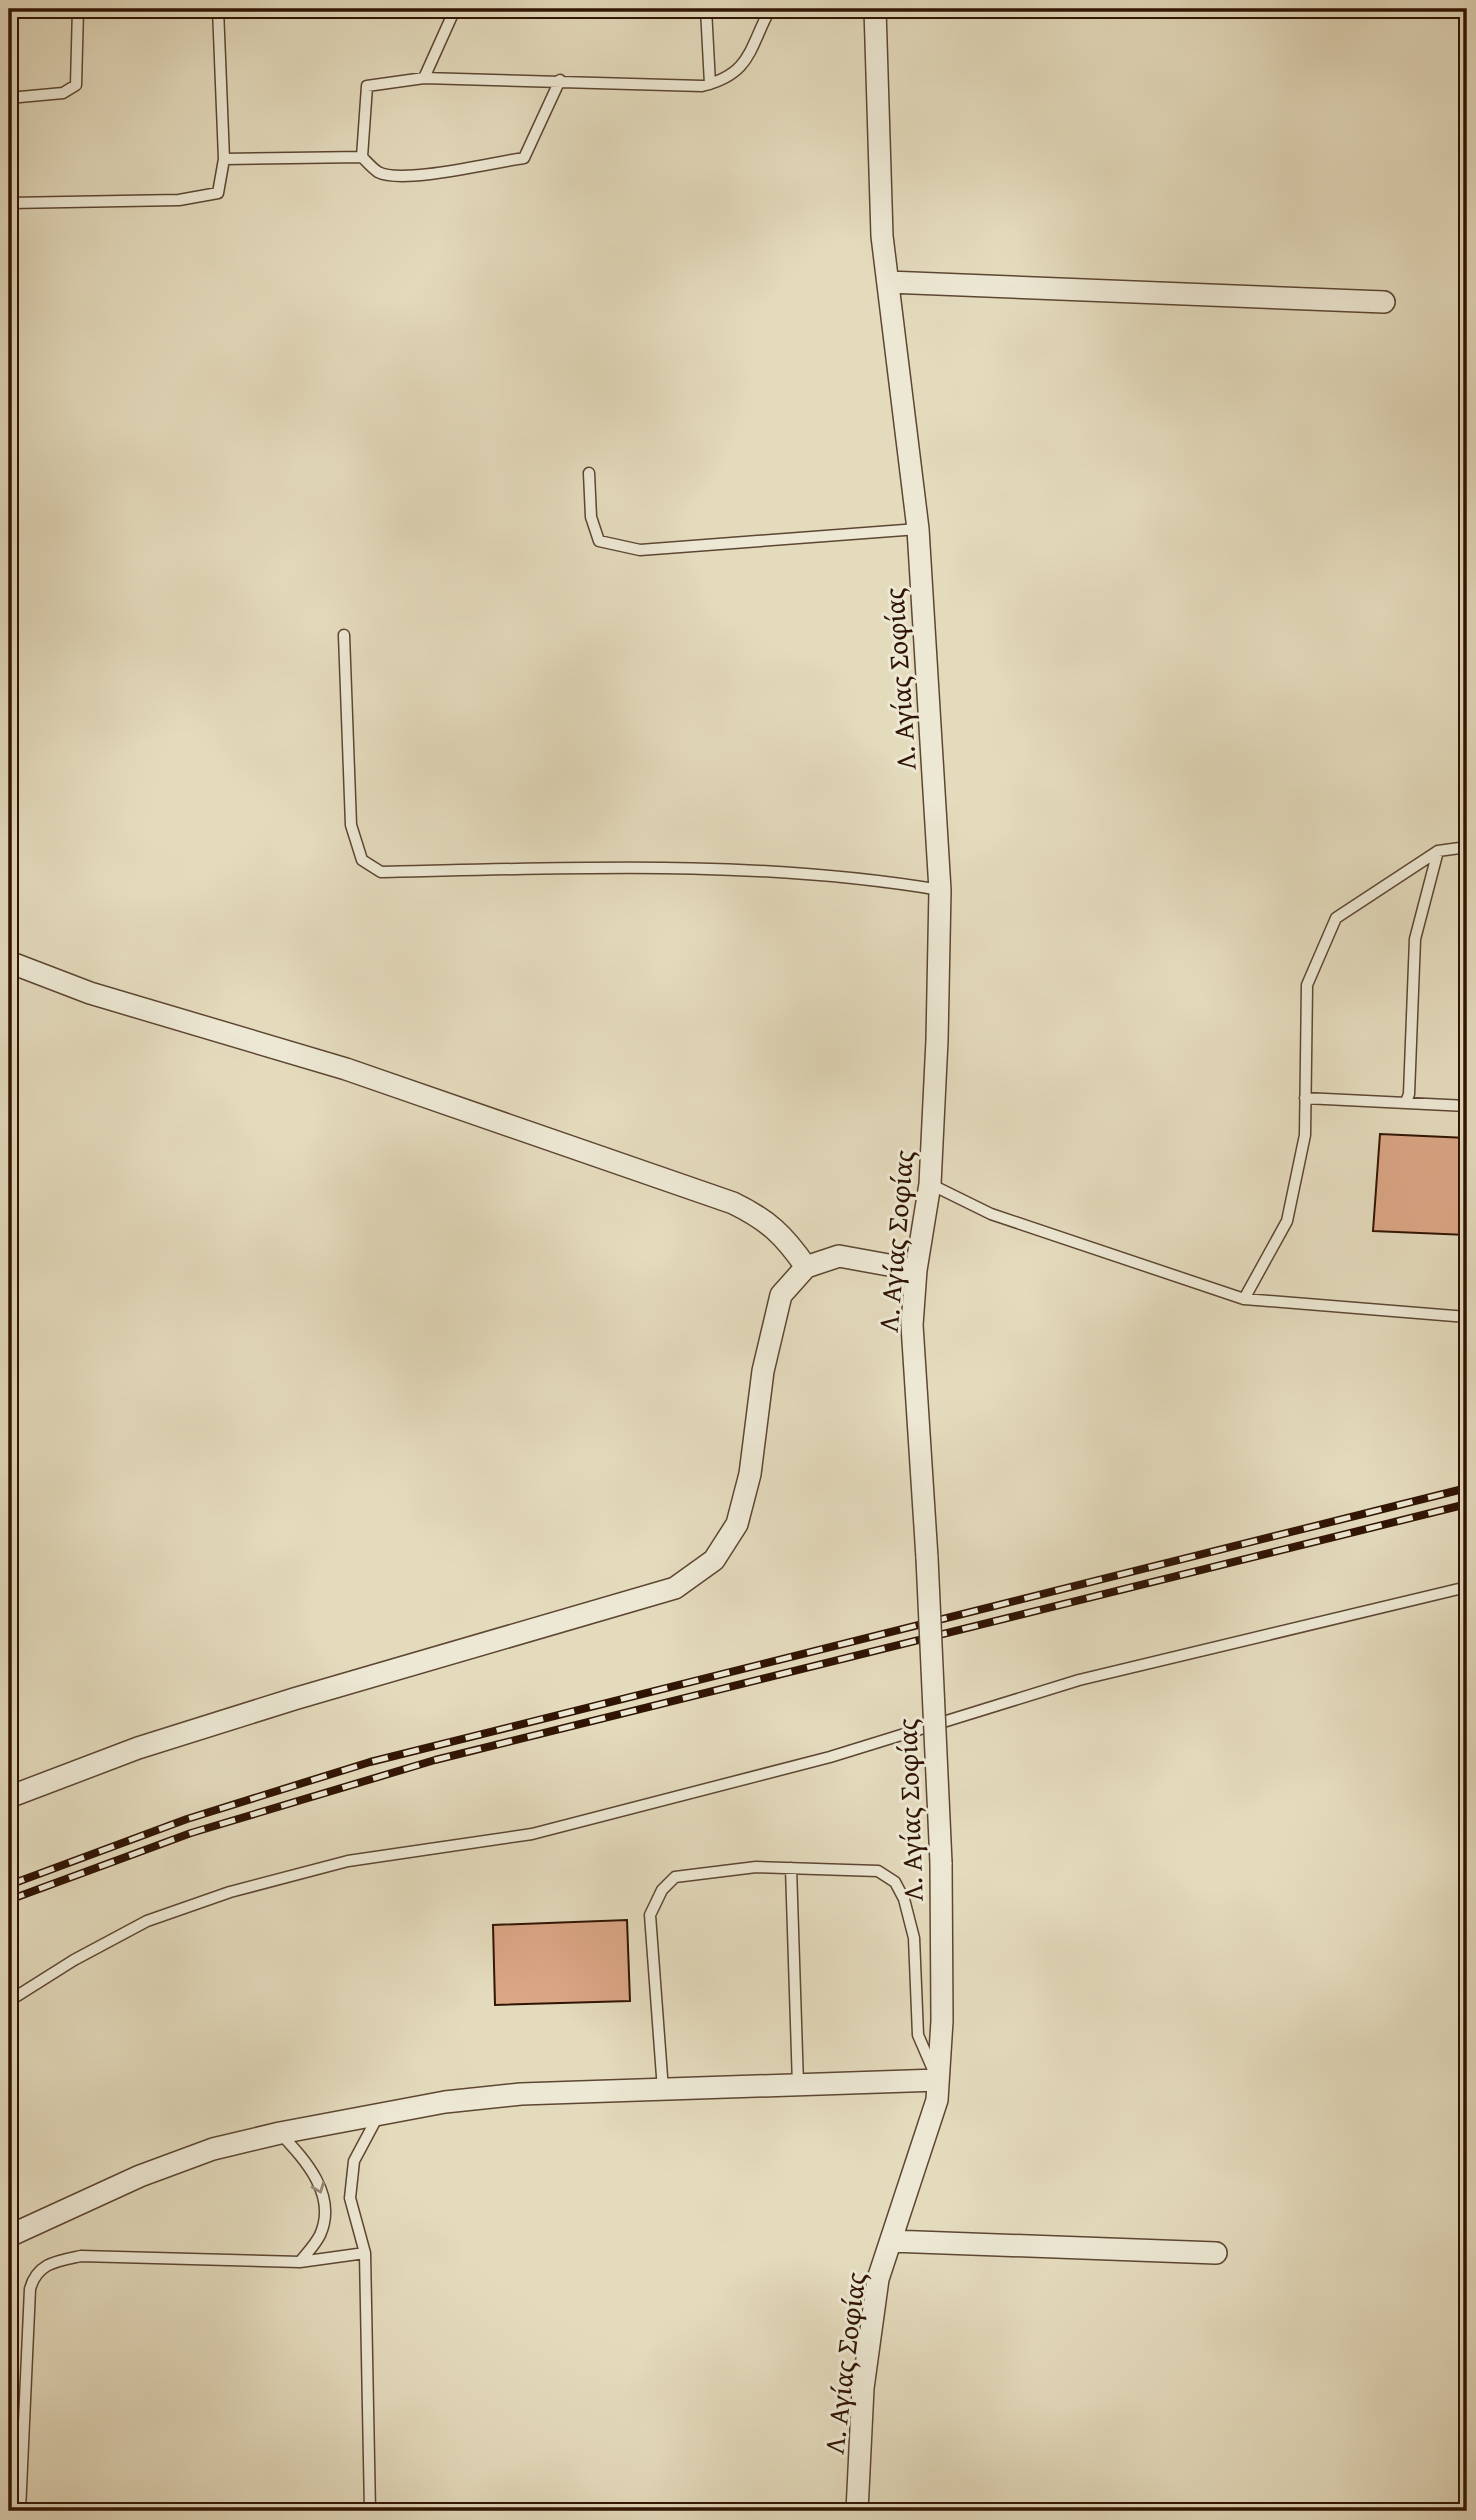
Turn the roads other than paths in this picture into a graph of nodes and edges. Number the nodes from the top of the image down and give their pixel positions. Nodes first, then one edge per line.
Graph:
1 (78, 9) edge
2 (218, 9) edge
3 (456, 9) edge
4 (706, 9) edge
5 (770, 9) edge
6 (875, 9) edge
7 (424, 78) junction
8 (560, 80) junction
9 (710, 84) junction
10 (9, 98) edge
11 (362, 157) junction
12 (224, 159) junction
13 (9, 204) edge
14 (888, 282) junction
15 (1384, 302) dead end
16 (589, 473) dead end
17 (918, 529) junction
18 (344, 635) dead end
19 (1467, 847) edge
20 (1438, 851) junction
21 (940, 890) junction
22 (9, 962) edge
23 (1305, 1098) junction
24 (1406, 1102) junction
25 (1467, 1106) edge
26 (930, 1184) junction
27 (806, 1267) junction
28 (916, 1270) junction
29 (1244, 1299) junction
30 (1467, 1317) edge
31 (1467, 1587) edge
32 (9, 1797) edge
33 (791, 1868) junction
34 (9, 2001) edge
35 (938, 2080) junction
36 (798, 2085) junction
37 (663, 2090) junction
38 (379, 2113) junction
39 (280, 2133) junction
40 (9, 2236) edge
41 (891, 2241) junction
42 (365, 2253) junction
43 (1216, 2253) dead end
44 (300, 2262) junction
45 (20, 2511) edge
46 (370, 2511) edge
47 (857, 2511) edge

1 - 10 lane
2 - 12 lane
3 - 7 lane
4 - 9 lane
5 - 9 lane
6 - 14 street, Λ. Αγίας Σοφίας
7 - 8 lane
7 - 11 lane
8 - 9 lane
8 - 11 lane
11 - 12 lane
12 - 13 lane
14 - 15 street
14 - 17 street, Λ. Αγίας Σοφίας
16 - 17 lane
17 - 21 street, Λ. Αγίας Σοφίας
18 - 21 lane
19 - 20 lane
20 - 23 lane
20 - 24 lane
21 - 26 street, Λ. Αγίας Σοφίας
22 - 27 street
23 - 24 lane
23 - 29 lane
24 - 25 lane
26 - 28 street, Λ. Αγίας Σοφίας
26 - 29 lane
27 - 28 street
27 - 32 street
28 - 35 street, Λ. Αγίας Σοφίας, bridge
29 - 30 lane
31 - 34 lane
33 - 35 lane
33 - 36 lane
33 - 37 lane
35 - 36 street
35 - 41 street, Λ. Αγίας Σοφίας
36 - 37 street
37 - 38 street
38 - 39 street
38 - 42 lane
39 - 40 street
39 -> 44 lane
41 - 43 street
41 - 47 street, Λ. Αγίας Σοφίας
42 - 44 lane
42 - 46 lane
44 - 45 lane

